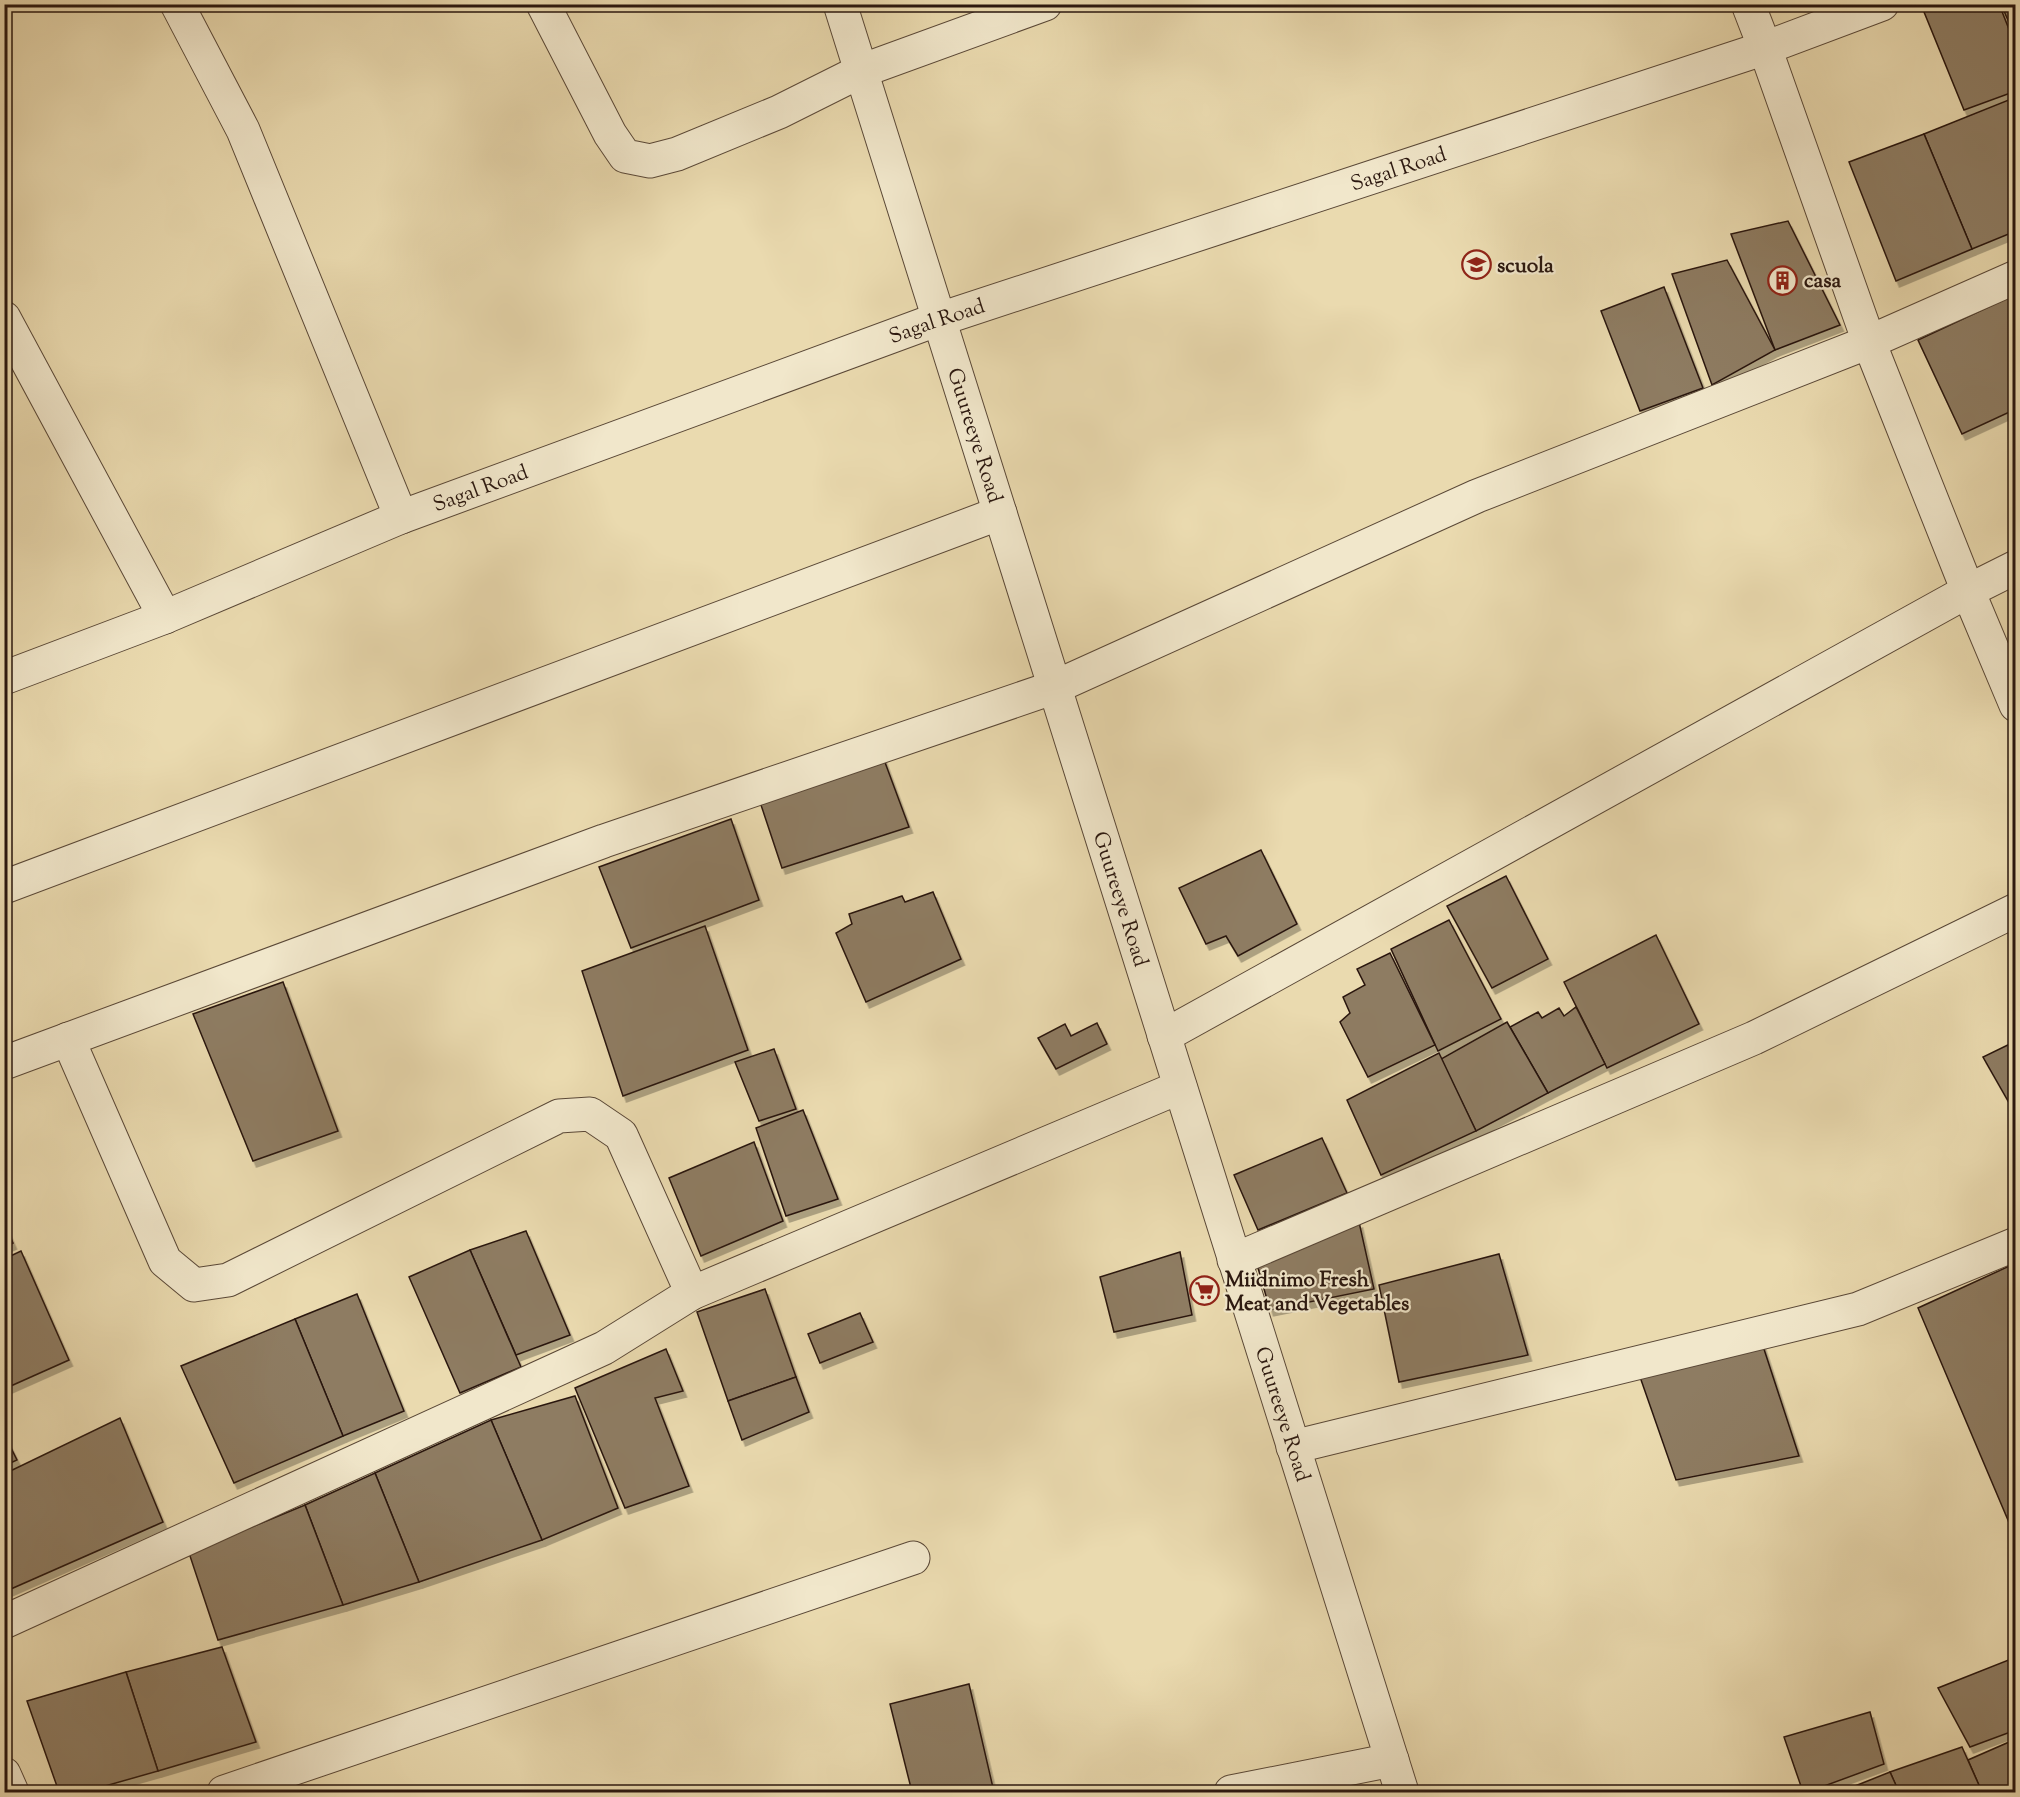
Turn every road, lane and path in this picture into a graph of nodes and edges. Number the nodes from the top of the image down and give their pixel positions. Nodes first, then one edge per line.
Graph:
1 (177, 4) edge
2 (543, 4) edge
3 (840, 4) edge
4 (1045, 4) edge
5 (1748, 4) edge
6 (1882, 4) edge
7 (1765, 48) junction
8 (861, 71) junction
9 (2016, 277) edge
10 (4, 318) edge
11 (939, 319) junction
12 (1869, 342) junction
13 (1000, 513) junction
14 (401, 517) junction
15 (2016, 567) edge
16 (1968, 591) junction
17 (165, 617) junction
18 (4, 678) edge
19 (1055, 687) junction
20 (2016, 705) edge
21 (4, 887) edge
22 (2016, 910) edge
23 (1164, 1036) junction
24 (68, 1038) junction
25 (4, 1063) edge
26 (1180, 1088) junction
27 (2016, 1244) edge
28 (1234, 1260) junction
29 (692, 1293) junction
30 (1293, 1447) junction
31 (913, 1558) dead end
32 (4, 1622) edge
33 (1392, 1760) junction
34 (4, 1774) edge
35 (12, 1792) edge
36 (224, 1792) edge
37 (1231, 1792) edge
38 (1402, 1792) edge

1 - 14 street
2 - 8 street
3 - 8 street, Guureeye Road
4 - 8 street
5 - 7 street
6 - 7 street, Sagal Road
7 - 11 street, Sagal Road
7 - 12 street
8 - 11 street, Guureeye Road
9 - 12 street
10 - 17 street
11 - 13 street, Guureeye Road
11 - 14 street, Sagal Road
12 - 16 street
12 - 19 street
13 - 19 street, Guureeye Road
13 - 21 street
14 - 17 street, Sagal Road
15 - 16 street
16 - 20 street
16 - 23 street
17 - 18 street, Sagal Road
19 - 23 street, Guureeye Road
19 - 24 street
22 - 28 street
23 - 26 street, Guureeye Road
24 - 25 street
24 - 29 street
26 - 28 street, Guureeye Road
26 - 29 street
27 - 30 street
28 - 30 street, Guureeye Road
29 - 32 street
30 - 33 street, Guureeye Road
31 - 36 street
33 - 37 street
33 - 38 street, Guureeye Road
34 - 35 street

